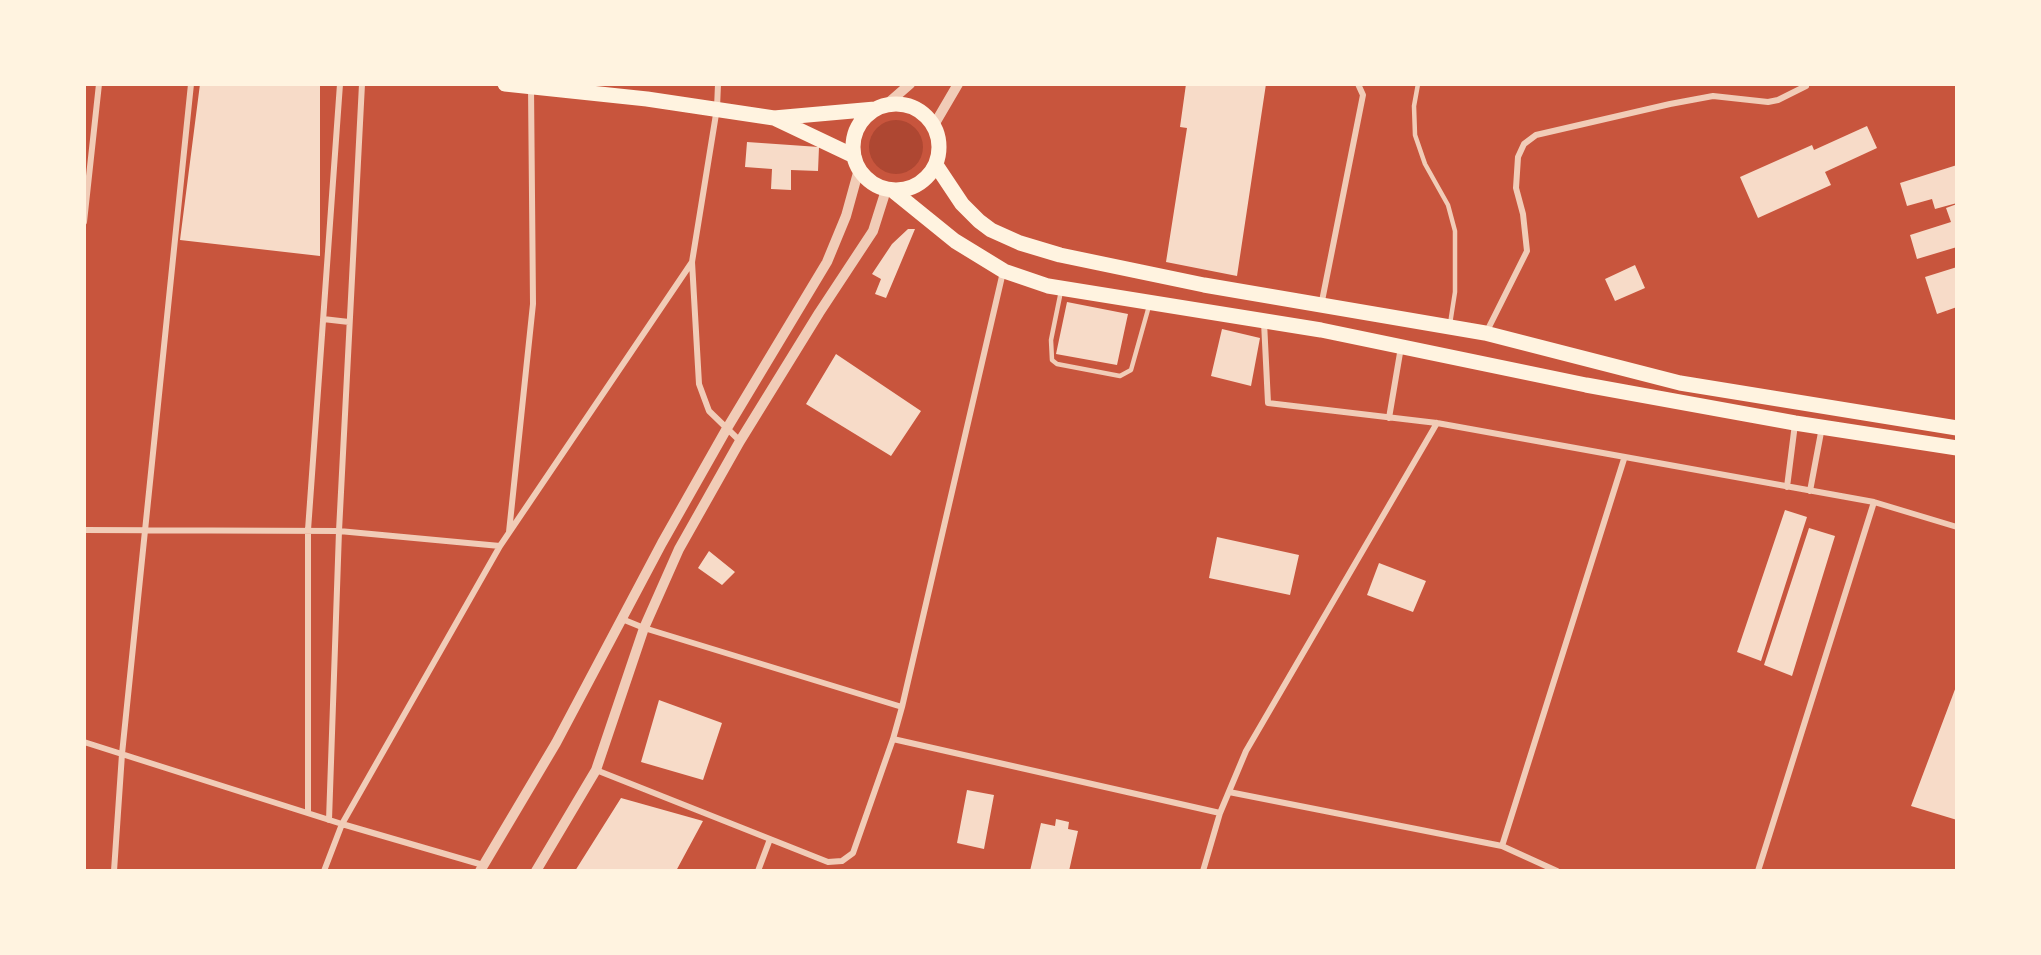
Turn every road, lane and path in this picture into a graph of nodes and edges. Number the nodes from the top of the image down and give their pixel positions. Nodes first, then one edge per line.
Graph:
1 (99, 84) edge
2 (191, 84) edge
3 (340, 84) edge
4 (362, 84) edge
5 (505, 84) edge
6 (718, 84) edge
7 (910, 84) edge
8 (958, 84) edge
9 (1358, 84) edge
10 (1418, 84) edge
11 (531, 85) edge
12 (1806, 86) dead end
13 (881, 107) junction
14 (717, 108) junction
15 (774, 118) junction
16 (934, 125) junction
17 (856, 163) junction
18 (936, 165) junction
19 (889, 190) junction
20 (84, 222) edge
21 (692, 262) junction
22 (1004, 272) junction
23 (1062, 289) junction
24 (1150, 303) junction
25 (1321, 306) junction
26 (323, 319) junction
27 (349, 322) junction
28 (1264, 322) junction
29 (1449, 329) junction
30 (1485, 333) junction
31 (1401, 347) junction
32 (1389, 418) junction
33 (1437, 423) junction
34 (1795, 423) junction
35 (1822, 428) junction
36 (1957, 428) edge
37 (726, 430) junction
38 (740, 441) junction
39 (1957, 448) edge
40 (1624, 459) junction
41 (1787, 487) junction
42 (1810, 491) junction
43 (1874, 502) junction
44 (1957, 527) edge
45 (146, 529) junction
46 (84, 530) edge
47 (308, 530) junction
48 (339, 531) junction
49 (509, 532) junction
50 (500, 546) junction
51 (622, 619) junction
52 (644, 628) junction
53 (902, 707) junction
54 (893, 740) junction
55 (84, 742) edge
56 (122, 754) junction
57 (596, 770) junction
58 (1229, 792) junction
59 (308, 813) junction
60 (1220, 813) junction
61 (329, 820) junction
62 (342, 824) junction
63 (770, 839) junction
64 (1502, 846) junction
65 (482, 868) edge
66 (114, 871) edge
67 (324, 871) edge
68 (536, 871) edge
69 (758, 871) edge
70 (1203, 871) edge
71 (1557, 871) edge
72 (1758, 871) edge

1 - 20 street
2 - 45 street
3 - 26 street
4 - 27 street
5 - 11 main road
6 - 14 street
7 - 13 street
8 - 16 street
9 - 25 street
10 - 29 lane
11 - 14 main road
11 - 49 street
12 - 30 street
13 - 15 main road
13 - 16 main road
13 - 17 main road
14 - 15 main road
14 - 21 street
15 - 17 main road
16 - 18 main road
17 - 19 main road
17 - 37 street
18 - 19 main road
18 - 25 main road
19 - 22 main road
19 - 38 street
21 - 37 street
21 - 49 street
22 - 23 main road
22 - 53 street
23 - 24 main road
23 - 24 lane
24 - 28 main road
25 - 29 main road
26 - 27 street
26 - 47 street
27 - 48 street
28 - 31 main road
28 - 32 street
29 - 30 main road
30 - 36 main road
31 - 32 street
31 - 34 main road
32 - 33 street
33 - 40 street
33 - 58 street
34 - 35 main road
34 - 41 street
35 - 39 main road
35 - 42 street
37 - 38 street
37 - 51 street
38 - 52 street
40 - 41 street
40 - 64 street
41 - 42 street
42 - 43 street
43 - 44 street
43 - 72 street
45 - 46 street
45 - 47 street
45 - 56 street
47 - 48 street
47 - 59 street
48 - 50 street
48 - 61 street
49 - 50 street
50 - 62 street
51 - 52 street
51 - 65 street
52 - 53 street
52 - 57 street
53 - 54 street
54 - 60 street
54 - 63 street
55 - 56 street
56 - 59 street
56 - 66 street
57 - 63 street
57 - 68 street
58 - 60 street
58 - 64 street
59 - 61 street
60 - 70 street
61 - 62 street
62 - 65 street
62 - 67 street
63 - 69 street
64 - 71 street

